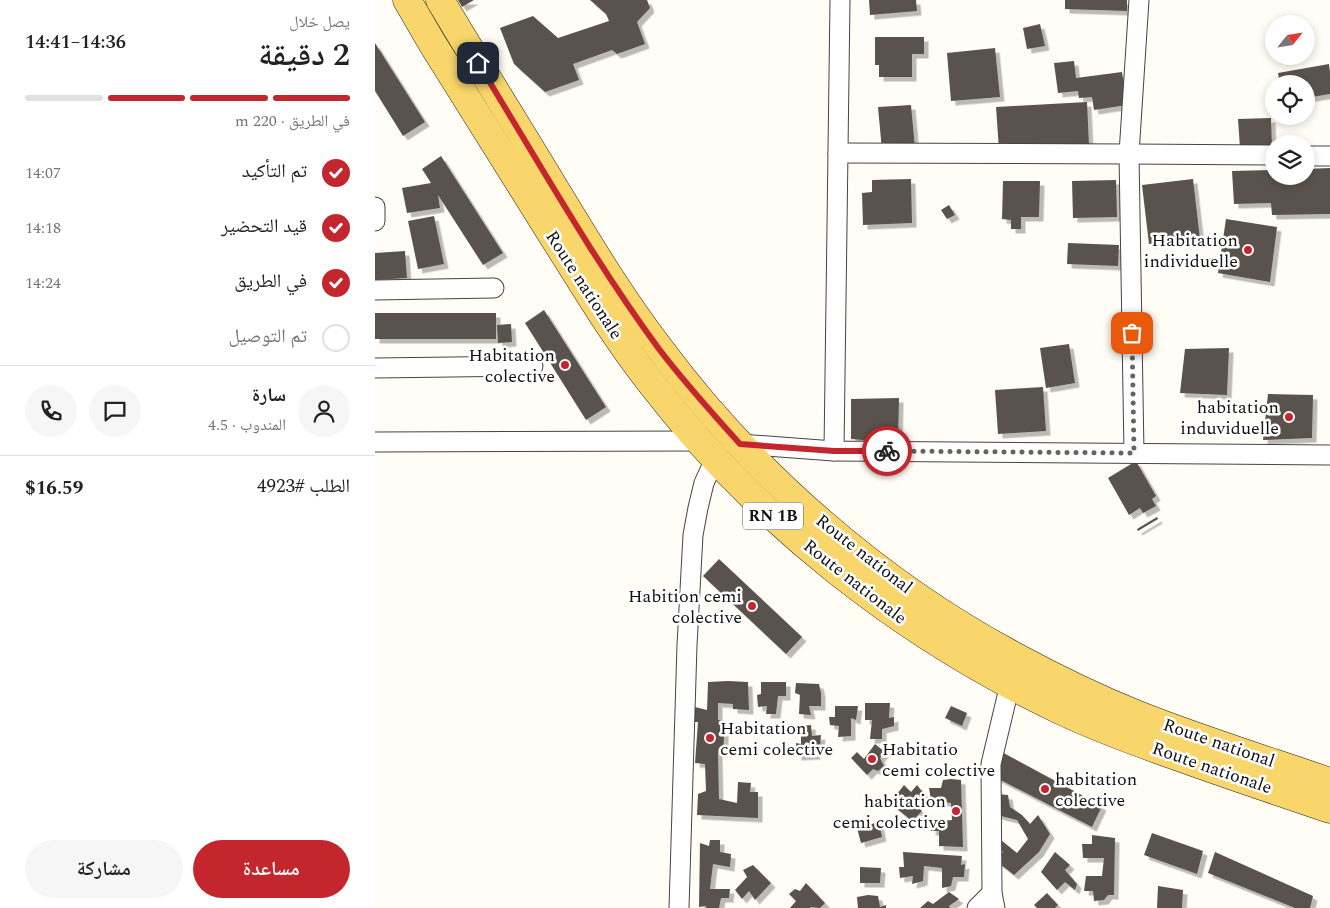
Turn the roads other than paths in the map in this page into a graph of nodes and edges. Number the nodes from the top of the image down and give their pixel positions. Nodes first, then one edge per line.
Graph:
1 (407, 0) edge
2 (440, 0) edge
3 (840, 0) edge
4 (1139, 0) edge
5 (838, 153) junction
6 (1129, 154) junction
7 (1265, 156) edge
8 (1315, 156) edge
9 (1330, 156) edge
10 (375, 207) edge
11 (375, 221) edge
12 (494, 288) dead end
13 (375, 290) edge
14 (533, 366) dead end
15 (375, 368) edge
16 (375, 442) edge
17 (740, 444) junction
18 (707, 450) junction
19 (834, 451) junction
20 (1134, 453) junction
21 (1330, 454) edge
22 (1010, 684) junction
23 (1330, 782) edge
24 (1330, 810) edge
25 (994, 901) edge
26 (679, 908) edge
27 (977, 908) edge

1 - 18 main road, Route nationale / RN 1B
2 - 17 main road, Route national
3 - 5 street
4 - 6 street
5 - 6 street
5 - 19 street
6 - 7 street
6 - 20 street
8 - 9 street
10 - 11 street
12 - 13 street
14 - 15 street
16 - 18 street
17 - 19 street
17 - 23 main road, Route national
18 - 22 main road, Route nationale / RN 1B
18 - 26 street
19 - 20 street
20 - 21 street
22 - 24 main road, Route nationale / RN 1B
22 - 25 street
25 - 27 street

